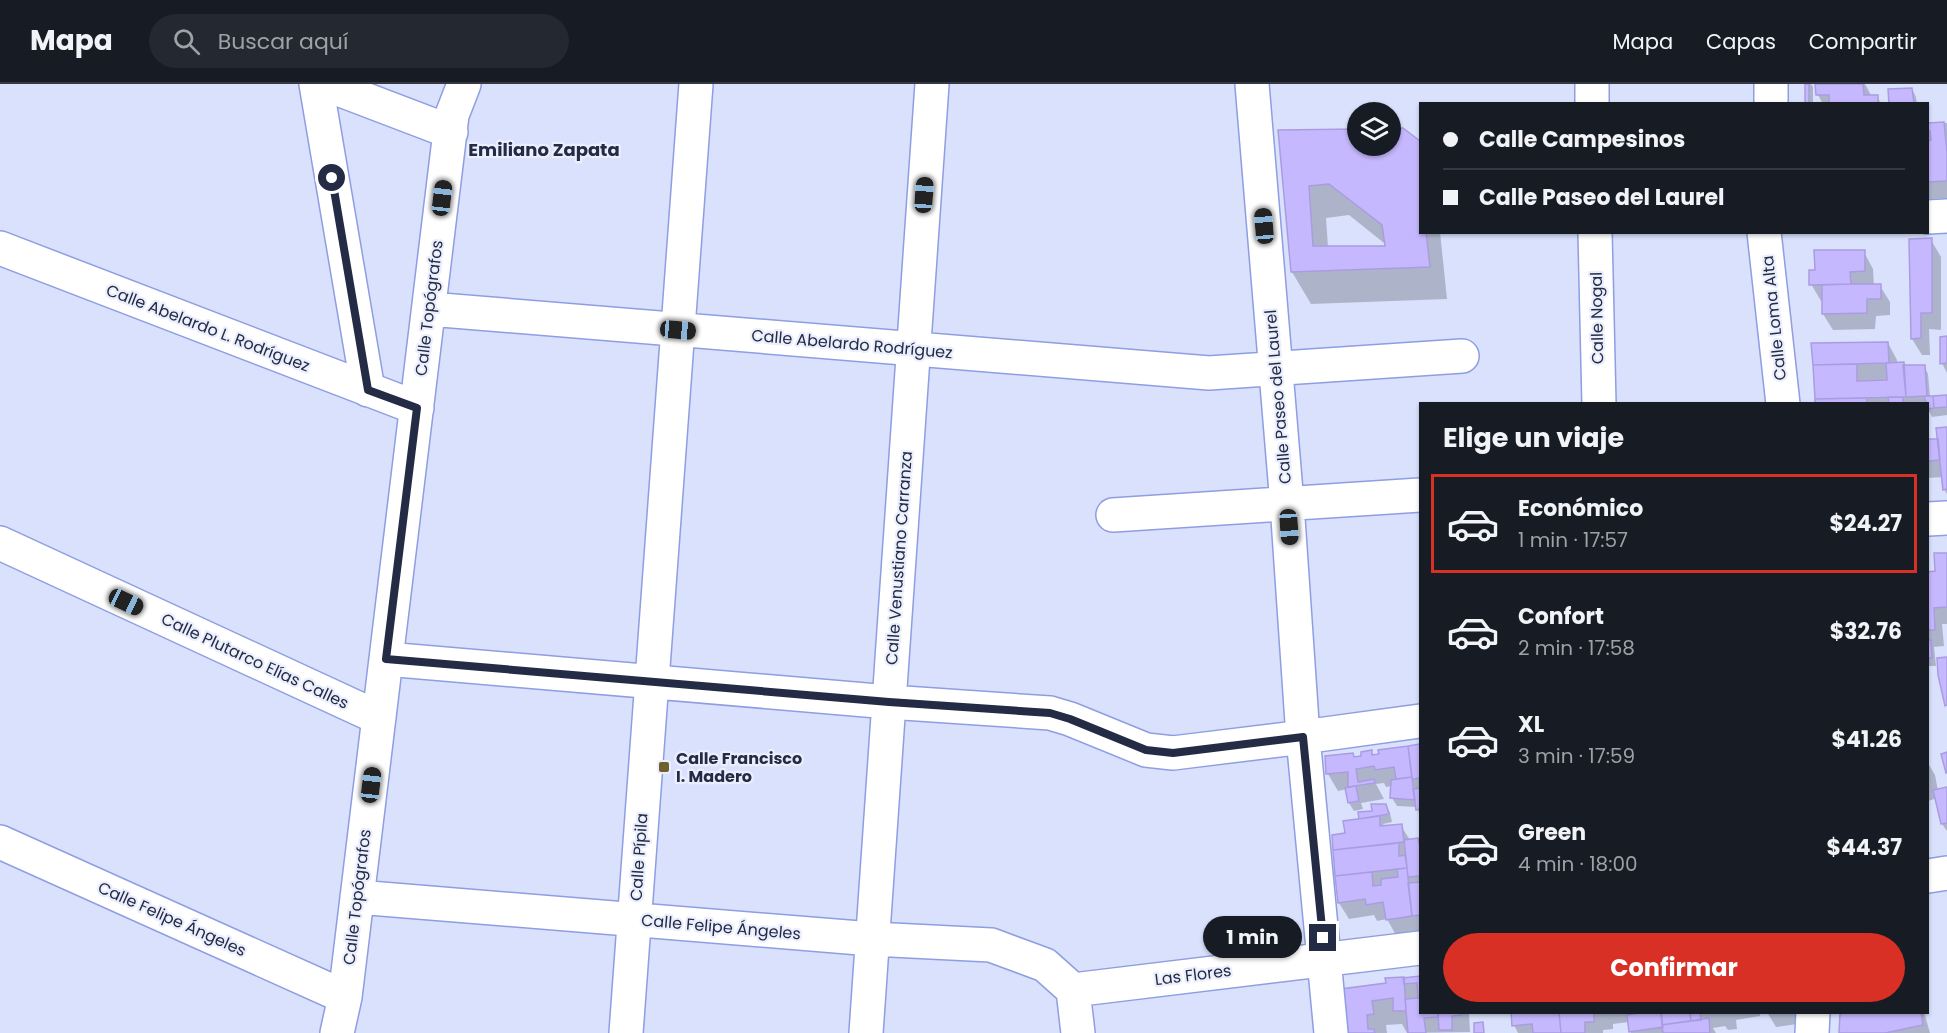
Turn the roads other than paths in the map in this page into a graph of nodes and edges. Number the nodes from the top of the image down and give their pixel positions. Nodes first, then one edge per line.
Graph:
1 (316, 84) edge
2 (325, 84) edge
3 (464, 84) edge
4 (696, 84) edge
5 (932, 84) edge
6 (1252, 84) edge
7 (1592, 84) edge
8 (1772, 84) edge
9 (1592, 102) edge
10 (1770, 102) edge
11 (451, 132) junction
12 (1947, 216) edge
13 (1929, 217) edge
14 (1595, 234) edge
15 (1764, 234) edge
16 (0, 248) edge
17 (429, 309) junction
18 (678, 330) junction
19 (913, 349) junction
20 (1462, 356) dead end
21 (1276, 368) junction
22 (368, 390) junction
23 (1599, 402) edge
24 (1783, 402) edge
25 (417, 408) junction
26 (1419, 495) edge
27 (1287, 504) junction
28 (1113, 515) dead end
29 (1947, 518) edge
30 (1929, 519) edge
31 (0, 543) edge
32 (386, 659) junction
33 (652, 682) junction
34 (889, 702) junction
35 (379, 718) junction
36 (1419, 721) edge
37 (1303, 737) junction
38 (0, 842) edge
39 (1947, 873) edge
40 (1929, 876) edge
41 (357, 897) junction
42 (634, 920) junction
43 (872, 939) junction
44 (1419, 948) edge
45 (1325, 960) junction
46 (1073, 990) junction
47 (345, 997) junction
48 (1813, 1014) edge
49 (337, 1033) edge
50 (626, 1033) edge
51 (866, 1033) edge
52 (1078, 1033) edge
53 (1331, 1033) edge
54 (1812, 1033) edge

1 - 22 street
2 - 11 street
3 - 11 street, Calle Topógrafos
4 - 18 street
5 - 19 street, Calle Venustiano Carranza
6 - 21 street, Calle Paseo del Laurel
7 - 9 street
8 - 10 street
11 - 17 street, Calle Topógrafos
12 - 13 street
14 - 23 street, Calle Nogal
15 - 24 street, Calle Loma Alta
16 - 22 street, Calle Abelardo L. Rodríguez
17 - 18 street, Calle Abelardo Rodríguez
17 - 25 street, Calle Topógrafos
18 - 19 street, Calle Abelardo Rodríguez
18 - 33 street
19 - 21 street, Calle Abelardo Rodríguez
19 - 34 street, Calle Venustiano Carranza
20 - 21 street, Calle Abelardo Rodríguez
21 - 27 street, Calle Paseo del Laurel
22 - 25 street, Calle Abelardo L. Rodríguez
25 - 32 street, Calle Topógrafos
26 - 27 street
27 - 28 street
27 - 37 street, Calle Paseo del Laurel
29 - 30 street
31 - 35 street, Calle Plutarco Elías Calles
32 - 33 street
32 - 35 street, Calle Topógrafos
33 - 34 street
33 - 42 street, Calle Pípila
34 - 37 street
34 - 43 street, Calle Venustiano Carranza
35 - 41 street, Calle Topógrafos
36 - 37 street
37 - 45 street, Calle Paseo del Laurel
38 - 47 street, Calle Felipe Ángeles
39 - 40 street
41 - 42 street, Calle Felipe Ángeles
41 - 47 street, Calle Topógrafos
42 - 43 street, Calle Felipe Ángeles
42 - 50 street, Calle Pípila
43 - 46 street, Calle Felipe Ángeles
43 - 51 street, Calle Venustiano Carranza
44 - 45 street, Las Flores
45 - 46 street, Las Flores
45 - 53 street, Calle Paseo del Laurel
46 - 52 street
47 - 49 street, Calle Topógrafos
48 - 54 street

